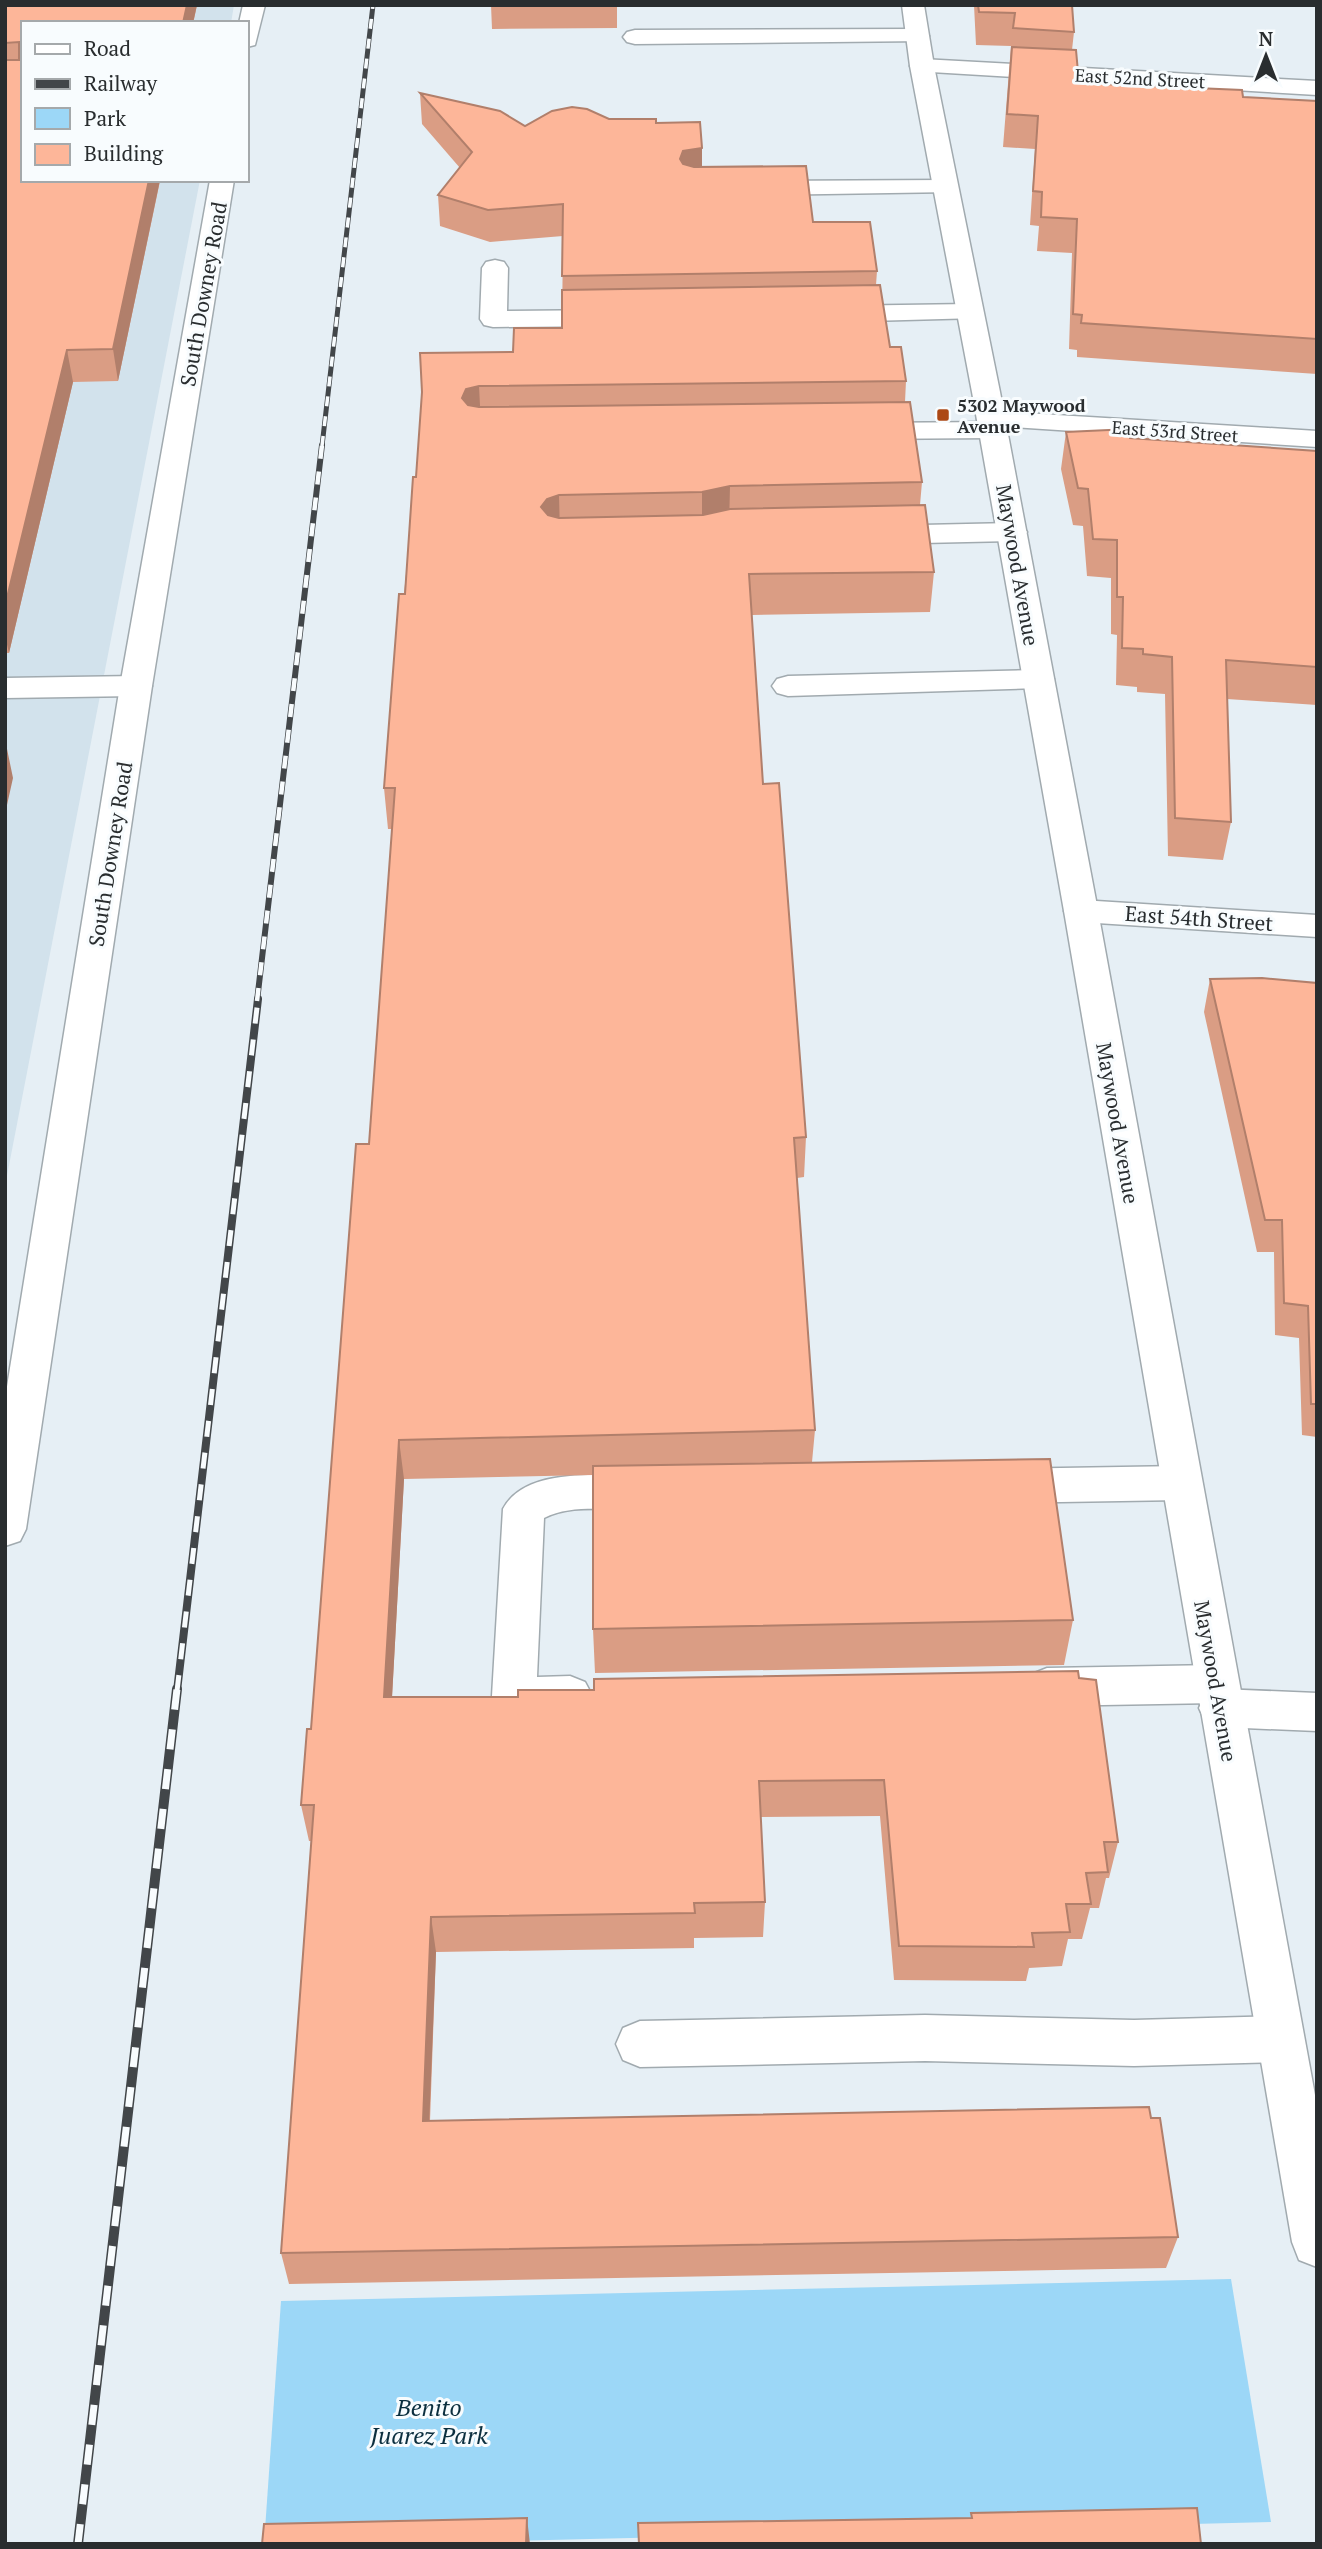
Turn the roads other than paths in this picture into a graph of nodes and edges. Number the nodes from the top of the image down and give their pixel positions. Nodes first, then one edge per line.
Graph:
1 (254, 5) edge
2 (913, 5) edge
3 (248, 35) edge
4 (635, 37) dead end
5 (919, 51) junction
6 (1317, 88) edge
7 (222, 182) edge
8 (946, 187) junction
9 (736, 188) edge
10 (495, 268) dead end
11 (970, 312) junction
12 (806, 315) edge
13 (643, 317) edge
14 (493, 319) junction
15 (490, 346) dead end
16 (992, 425) junction
17 (837, 432) edge
18 (1317, 439) edge
19 (1012, 532) junction
20 (850, 535) edge
21 (1038, 679) junction
22 (136, 686) junction
23 (788, 686) dead end
24 (5, 688) edge
25 (1081, 911) junction
26 (1317, 926) edge
27 (11, 1460) edge
28 (1181, 1483) junction
29 (959, 1487) edge
30 (681, 1491) edge
31 (5, 1529) edge
32 (1009, 1688) edge
33 (610, 1694) edge
34 (1218, 1696) junction
35 (1317, 1712) edge
36 (1280, 2039) junction
37 (640, 2044) dead end
38 (1317, 2242) edge

1 - 3 street
2 - 5 street, Maywood Avenue
4 - 5 street, East 52nd Street
5 - 6 street, East 52nd Street
5 - 8 street, Maywood Avenue
7 - 22 street, South Downey Road
8 - 9 street
8 - 11 street, Maywood Avenue
10 - 14 street
11 - 12 street
11 - 16 street, Maywood Avenue
13 - 14 street
14 - 15 street
16 - 17 street, East 53rd Street
16 - 18 street, East 53rd Street
16 - 19 street, Maywood Avenue
19 - 20 street
19 - 21 street, Maywood Avenue
21 - 23 street
21 - 25 street, Maywood Avenue
22 - 24 street
22 - 27 street, South Downey Road
25 - 26 street, East 54th Street
25 - 28 street, Maywood Avenue
27 - 31 street, South Downey Road
28 - 29 street
28 - 34 street, Maywood Avenue
30 - 33 street
32 - 34 street
34 - 35 street
34 - 36 street, Maywood Avenue
36 - 37 street
36 - 38 street, Maywood Avenue

